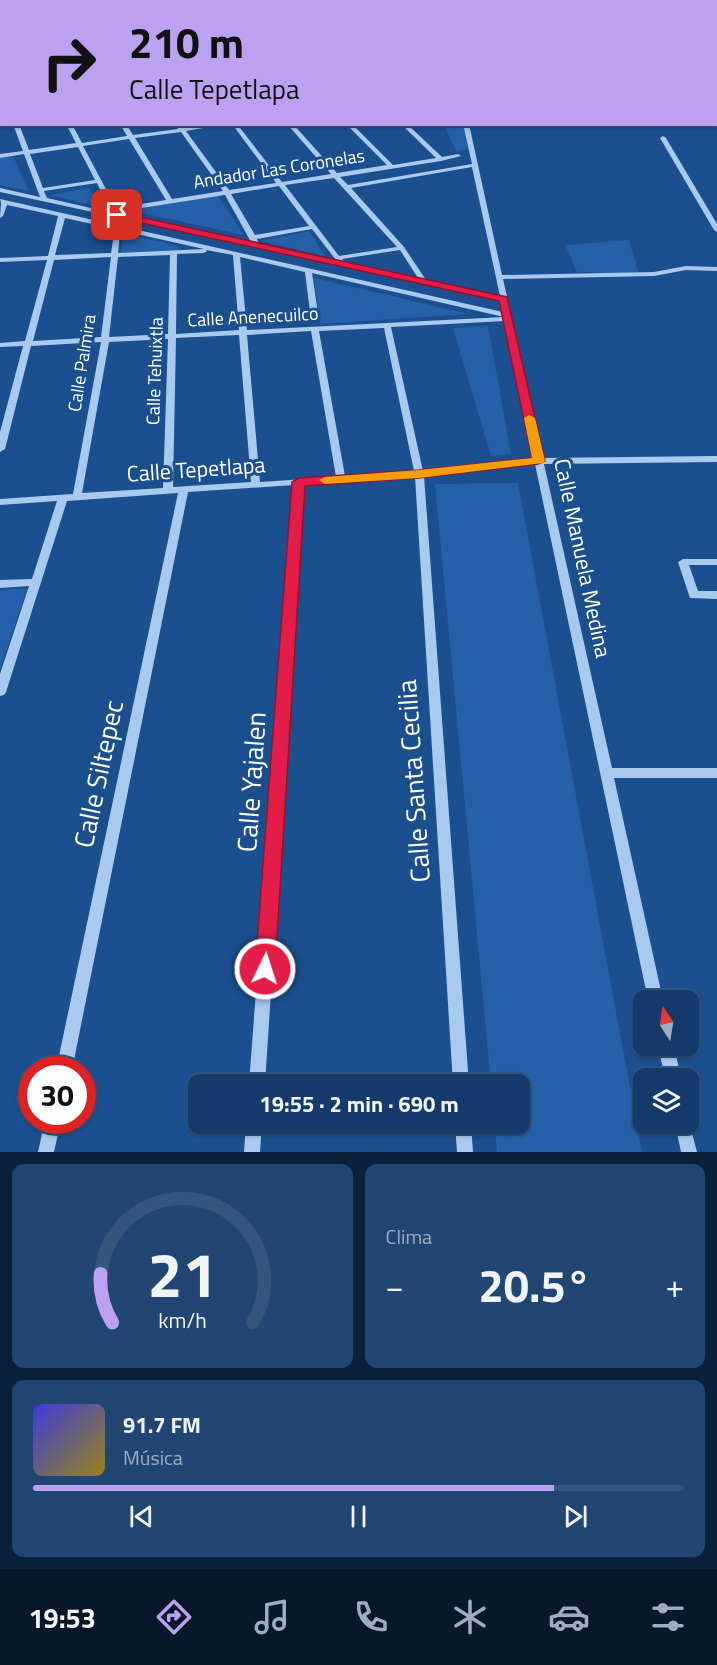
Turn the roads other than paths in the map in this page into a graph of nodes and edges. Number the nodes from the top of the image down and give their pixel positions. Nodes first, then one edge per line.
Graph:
1 (17, 126) edge
2 (70, 126) edge
3 (124, 126) edge
4 (236, 126) edge
5 (291, 126) edge
6 (350, 126) edge
7 (405, 126) edge
8 (466, 126) edge
9 (180, 127) edge
10 (130, 137) junction
11 (663, 138) dead end
12 (79, 145) junction
13 (26, 152) junction
14 (0, 156) edge
15 (458, 156) dead end
16 (441, 159) junction
17 (471, 166) dead end
18 (392, 167) junction
19 (337, 175) junction
20 (99, 181) junction
21 (280, 184) junction
22 (348, 187) junction
23 (0, 190) edge
24 (40, 190) junction
25 (227, 192) junction
26 (44, 200) junction
27 (170, 201) junction
28 (2, 202) edge
29 (114, 211) junction
30 (104, 212) junction
31 (62, 215) junction
32 (0, 216) edge
33 (314, 227) junction
34 (717, 230) edge
35 (117, 234) dead end
36 (252, 238) junction
37 (257, 246) junction
38 (402, 248) junction
39 (219, 250) junction
40 (174, 252) junction
41 (236, 254) junction
42 (113, 255) junction
43 (50, 258) junction
44 (0, 260) edge
45 (341, 262) junction
46 (717, 269) edge
47 (308, 270) junction
48 (501, 276) junction
49 (424, 282) junction
50 (504, 299) junction
51 (508, 317) junction
52 (315, 324) junction
53 (387, 325) junction
54 (244, 333) junction
55 (172, 337) junction
56 (105, 340) junction
57 (28, 344) junction
58 (0, 345) edge
59 (0, 449) edge
60 (717, 459) edge
61 (538, 461) junction
62 (419, 474) junction
63 (341, 479) junction
64 (299, 482) junction
65 (256, 485) junction
66 (184, 489) junction
67 (168, 490) junction
68 (77, 497) junction
69 (63, 498) junction
70 (0, 502) edge
71 (717, 562) edge
72 (36, 582) junction
73 (0, 584) edge
74 (717, 596) edge
75 (0, 692) edge
76 (607, 773) junction
77 (717, 773) edge
78 (654, 990) edge
79 (67, 1056) edge
80 (258, 1074) edge
81 (459, 1074) edge
82 (50, 1134) edge
83 (253, 1134) edge
84 (464, 1134) edge
85 (685, 1134) edge
86 (46, 1152) edge
87 (252, 1152) edge
88 (465, 1152) edge
89 (689, 1152) edge

1 - 13 street
2 - 12 street
3 - 10 street
4 - 21 street
5 - 19 street
6 - 18 street
7 - 16 street
8 - 48 street, Calle Manuela Medina
9 - 10 street
9 - 25 street
10 - 12 street
10 - 27 street
11 - 34 street
12 - 13 street
12 - 20 street
13 - 14 street
13 - 24 street
15 - 16 street, Andador Las Coronelas
16 - 18 street, Andador Las Coronelas
17 - 22 street, Andador Las Coronelas
18 - 19 street, Andador Las Coronelas
19 - 21 street, Andador Las Coronelas
19 - 22 street
20 - 24 street
20 - 29 street
21 - 25 street, Andador Las Coronelas
21 - 33 street
22 - 38 street
23 - 26 street
24 - 26 street
25 - 27 street, Andador Las Coronelas
25 - 36 street
26 - 30 street
27 - 29 street, Andador Las Coronelas
28 - 31 street
28 - 32 street
29 - 30 street, Andador Las Coronelas
30 - 37 street
31 - 39 street
31 - 43 street
33 - 36 street
33 - 45 street
35 - 42 street, Calle Palmira
36 - 37 street
37 - 45 street
38 - 45 street
38 - 49 street
39 - 40 street
39 - 41 street
40 - 42 street
40 - 55 street, Calle Tehuixtla
41 - 47 street
41 - 54 street
42 - 43 street
42 - 56 street, Calle Palmira
43 - 44 street
43 - 57 street
45 - 49 street
46 - 48 street
47 - 51 street
47 - 52 street
48 - 50 street, Calle Manuela Medina
49 - 50 street
50 - 51 street, Calle Manuela Medina
51 - 53 street, Calle Anenecuilco
51 - 61 street, Calle Manuela Medina
52 - 53 street, Calle Anenecuilco
52 - 54 street, Calle Anenecuilco
52 - 63 street
53 - 62 street, Calle Santa Cecilia
54 - 55 street, Calle Anenecuilco
54 - 65 street
55 - 56 street, Calle Anenecuilco
55 - 67 street, Calle Tehuixtla
56 - 57 street, Calle Anenecuilco
56 - 68 street, Calle Palmira
57 - 58 street, Calle Anenecuilco
57 - 59 street
60 - 61 street, Calle Tepetlapa
61 - 62 street, Calle Tepetlapa
61 - 76 street, Calle Manuela Medina
62 - 63 street, Calle Tepetlapa
62 - 81 street, Calle Santa Cecilia
63 - 64 street, Calle Tepetlapa
64 - 65 street, Calle Tepetlapa
64 - 80 street, Calle Yajalen
65 - 66 street, Calle Tepetlapa
66 - 67 street, Calle Tepetlapa
66 - 79 street, Calle Siltepec
67 - 68 street, Calle Tepetlapa
68 - 69 street, Calle Tepetlapa
69 - 70 street, Calle Tepetlapa
69 - 72 street
71 - 74 street
72 - 73 street
72 - 75 street
76 - 77 street
76 - 78 street, Calle Manuela Medina
82 - 86 street
83 - 87 street
84 - 88 street
85 - 89 street

